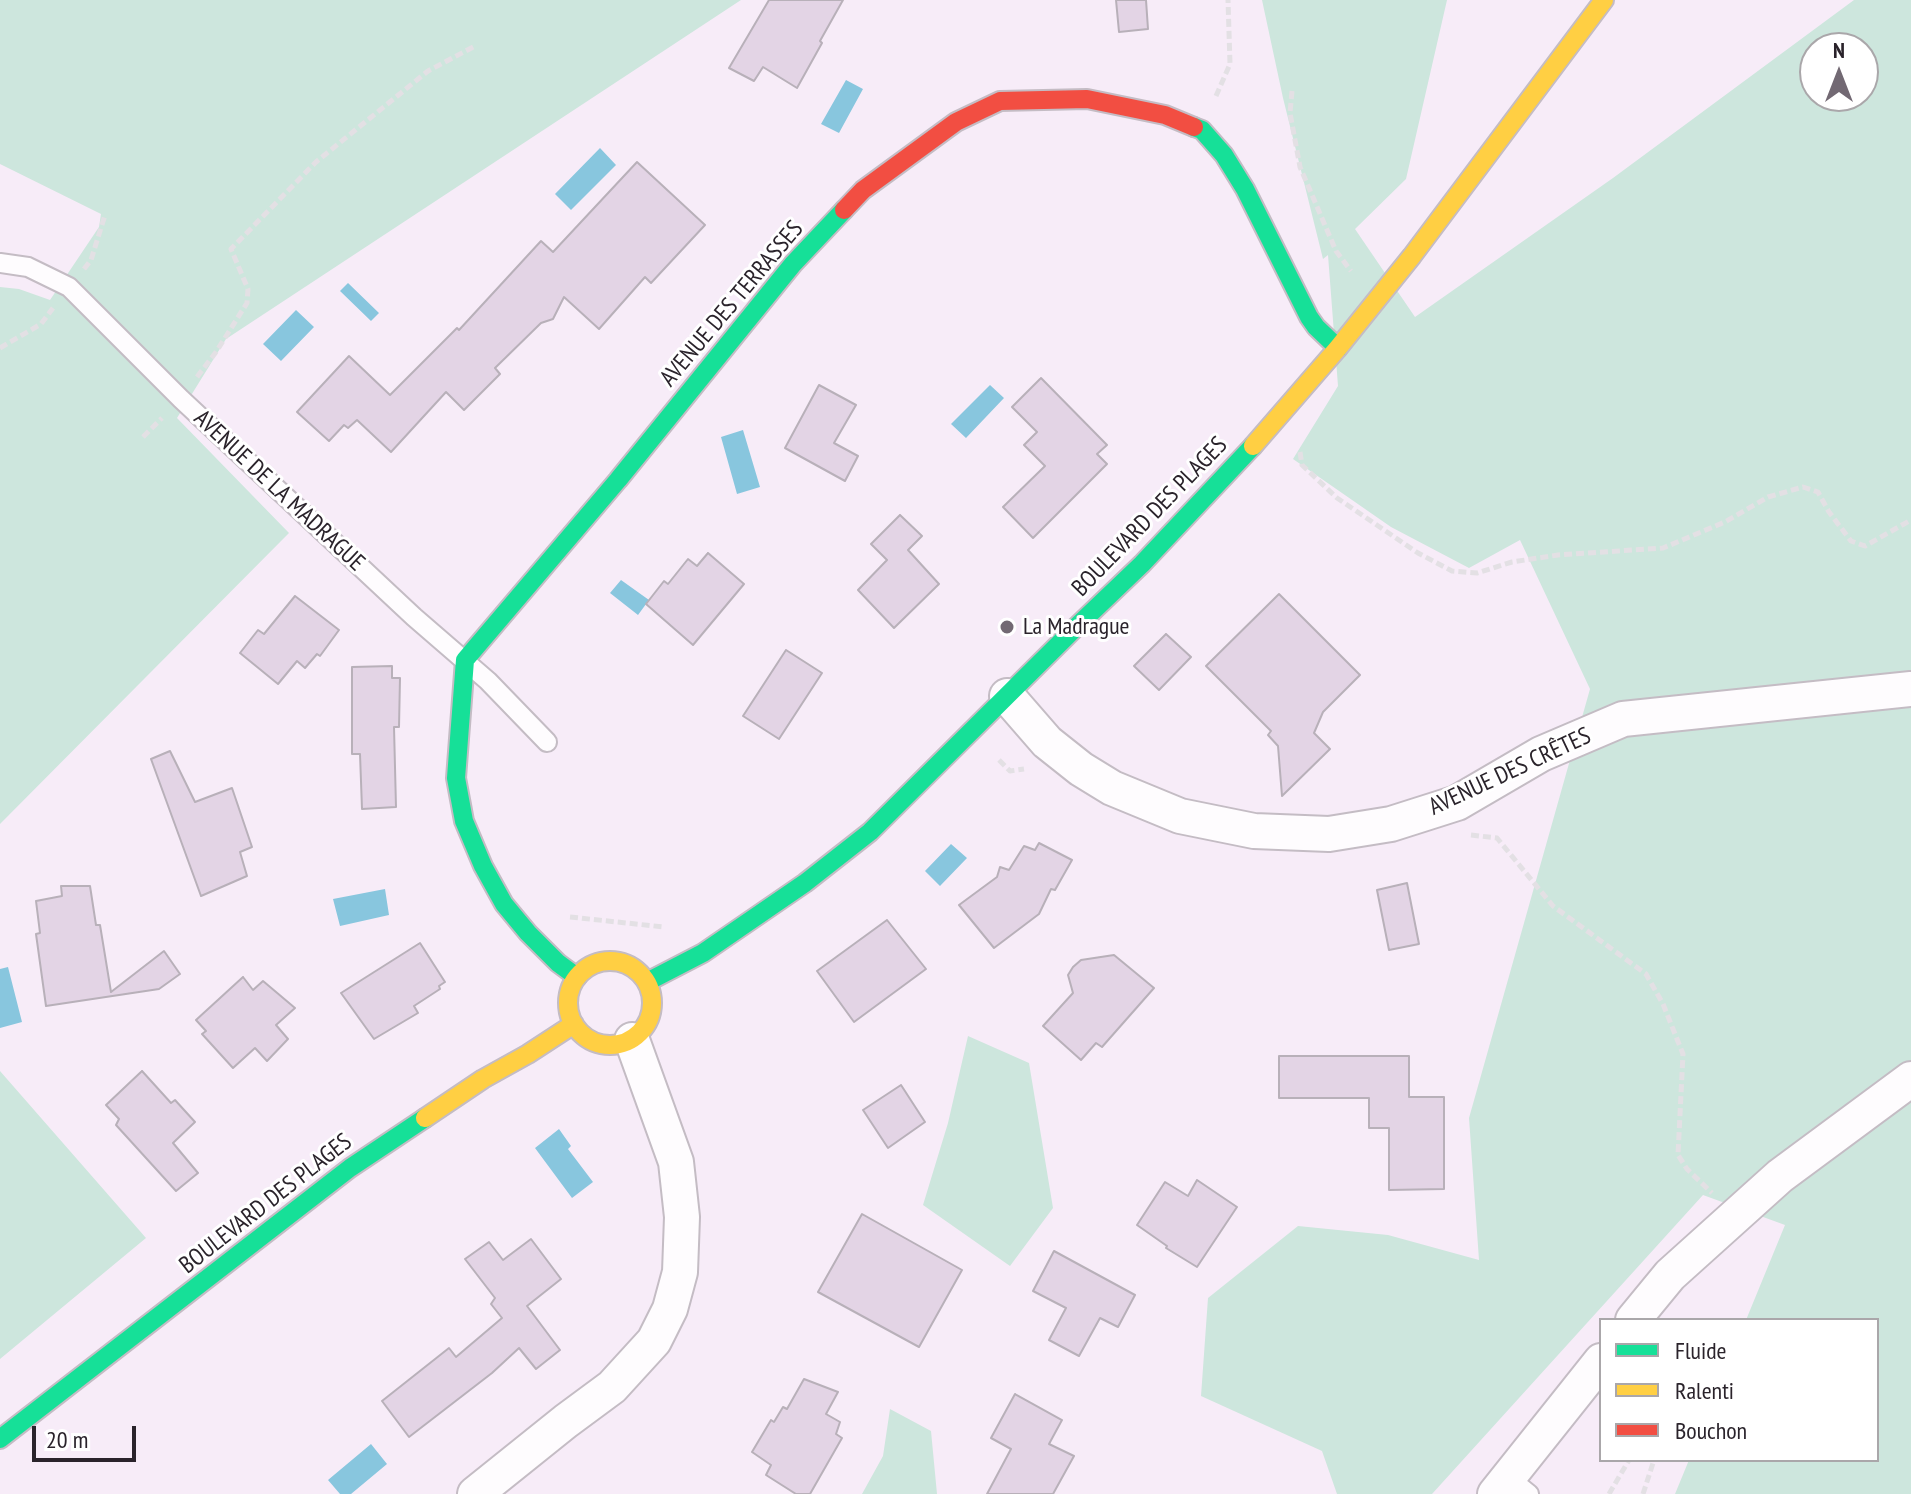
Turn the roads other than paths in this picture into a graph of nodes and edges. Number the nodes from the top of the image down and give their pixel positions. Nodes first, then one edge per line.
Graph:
1 (1604, 0) edge
2 (0, 263) edge
3 (1338, 348) junction
4 (465, 660) junction
5 (1911, 689) edge
6 (1007, 696) junction
7 (547, 742) dead end
8 (577, 977) junction
9 (647, 982) junction
10 (574, 1024) junction
11 (632, 1040) junction
12 (1911, 1079) edge
13 (1635, 1318) edge
14 (1599, 1364) edge
15 (0, 1439) edge
16 (1511, 1488) edge
17 (475, 1494) edge

1 - 3 main road, BOULEVARD DES PLAGES
2 - 4 lane, AVENUE DE LA MADRAGUE
3 - 4 main road, AVENUE DES TERRASSES
3 - 6 main road, BOULEVARD DES PLAGES
4 - 7 lane, AVENUE DE LA MADRAGUE
4 - 8 main road
5 - 6 street, AVENUE DES CRÊTES
6 - 9 main road, BOULEVARD DES PLAGES
8 - 9 main road
8 - 10 main road
9 - 11 main road
10 - 11 main road
10 - 15 main road, BOULEVARD DES PLAGES
11 - 17 street
12 - 13 street
14 - 16 street

